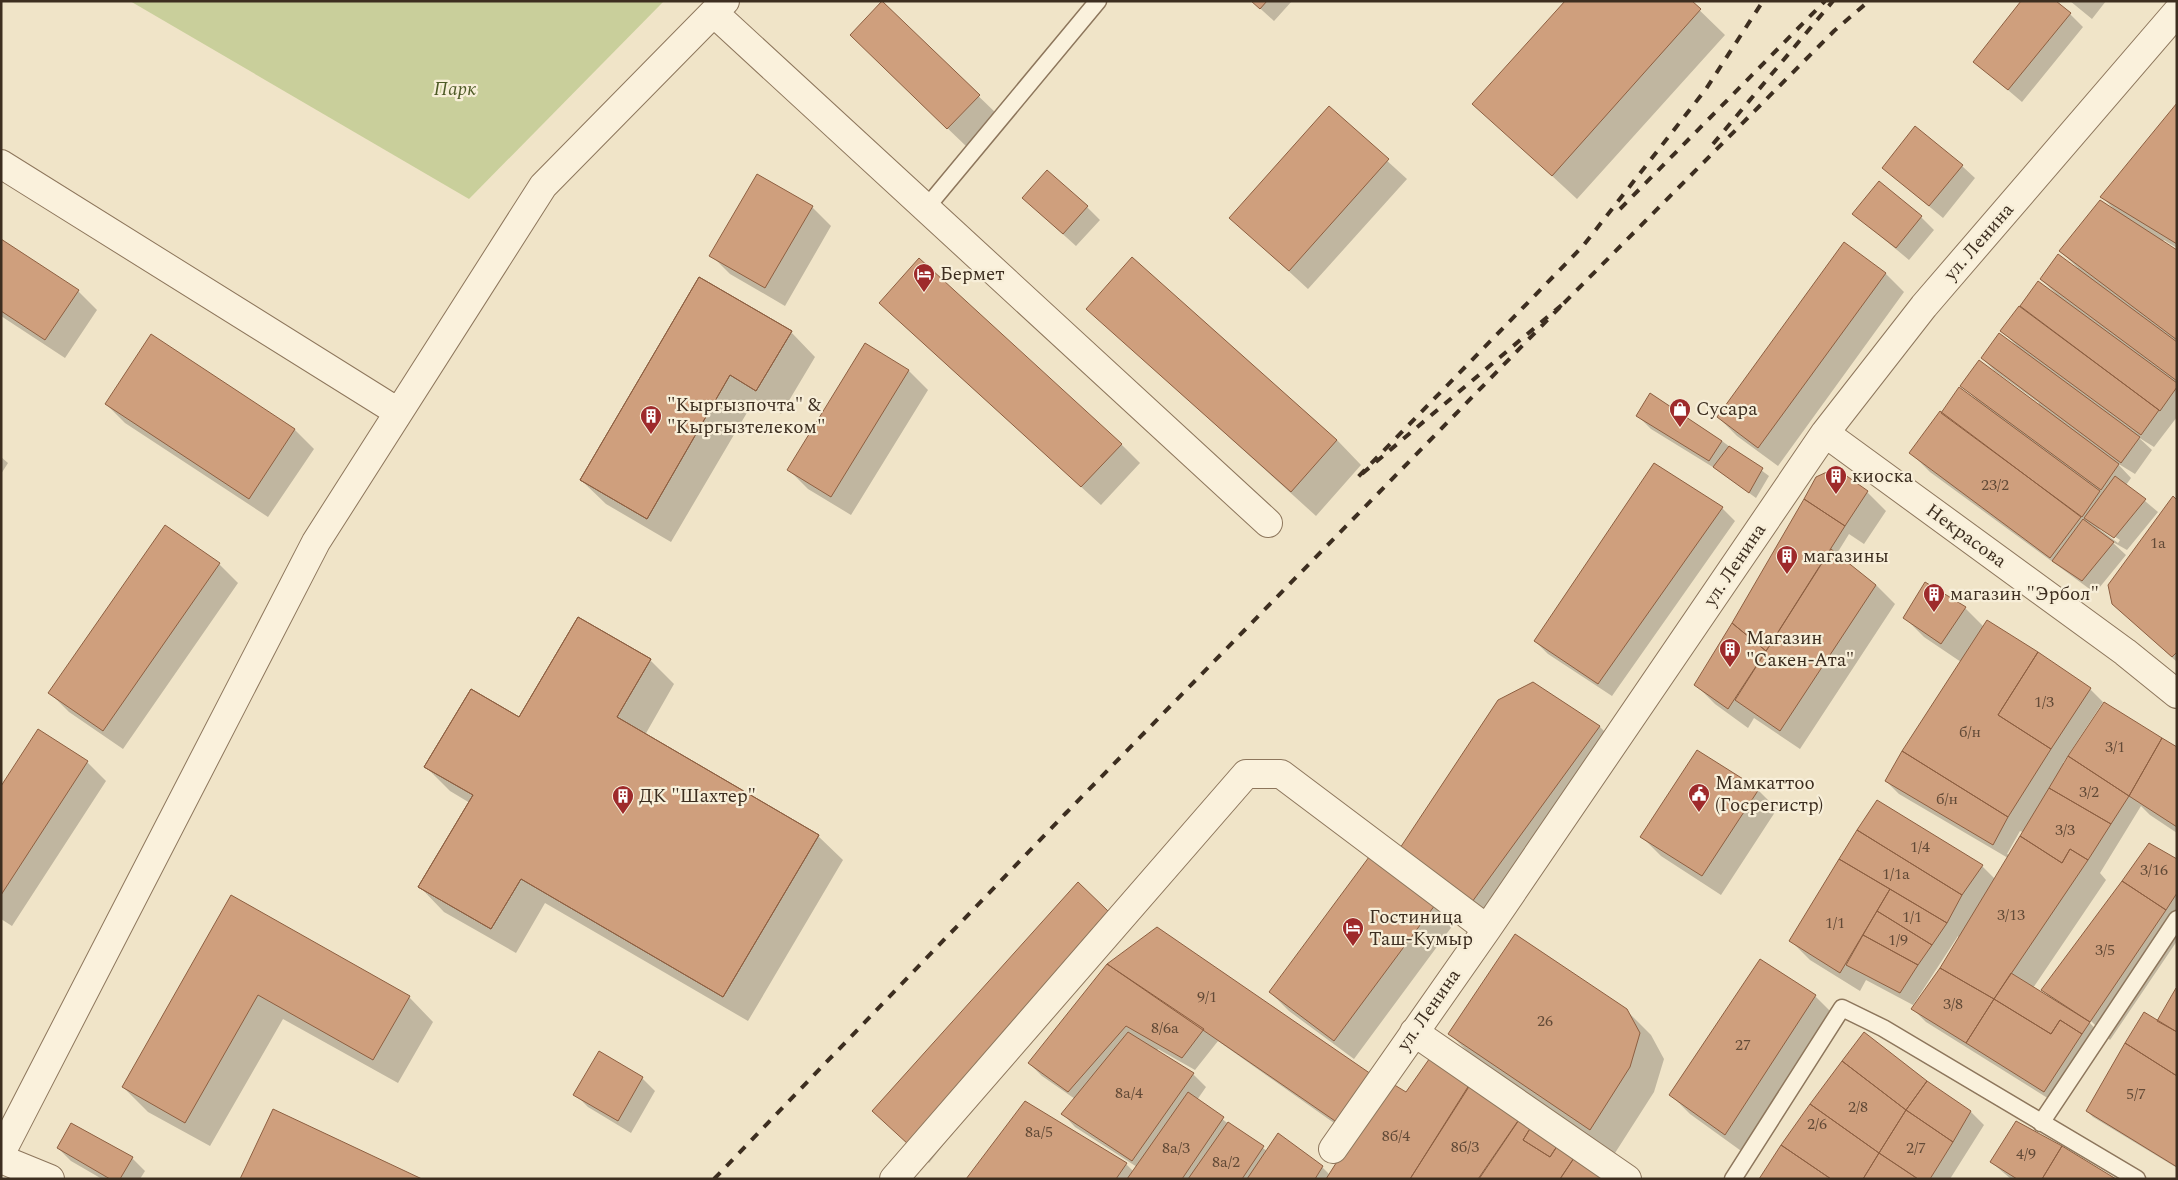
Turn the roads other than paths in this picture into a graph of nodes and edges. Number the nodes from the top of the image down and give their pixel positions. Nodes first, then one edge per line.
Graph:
1 (1098, 1) edge
2 (719, 7) edge
3 (2177, 12) edge
4 (1, 164) edge
5 (926, 208) junction
6 (398, 412) junction
7 (1825, 433) junction
8 (1268, 523) dead end
9 (2176, 693) edge
10 (2177, 919) edge
11 (1487, 929) junction
12 (1414, 1032) junction
13 (2041, 1123) junction
14 (1333, 1149) dead end
15 (1, 1153) edge
16 (1, 1159) edge
17 (50, 1179) edge
18 (894, 1179) edge
19 (1627, 1179) edge
20 (1733, 1179) edge
21 (2137, 1179) edge

1 - 5 lane
2 - 5 street
2 - 6 street
3 - 7 street, ул. Ленина
4 - 6 street
5 - 8 street
6 - 15 street
7 - 9 street, Некрасова
7 - 11 street, ул. Ленина
10 - 13 lane
11 - 12 street, ул. Ленина
11 - 18 street
12 - 14 street, ул. Ленина
12 - 19 street
13 - 20 lane
13 - 21 lane
16 - 17 street

